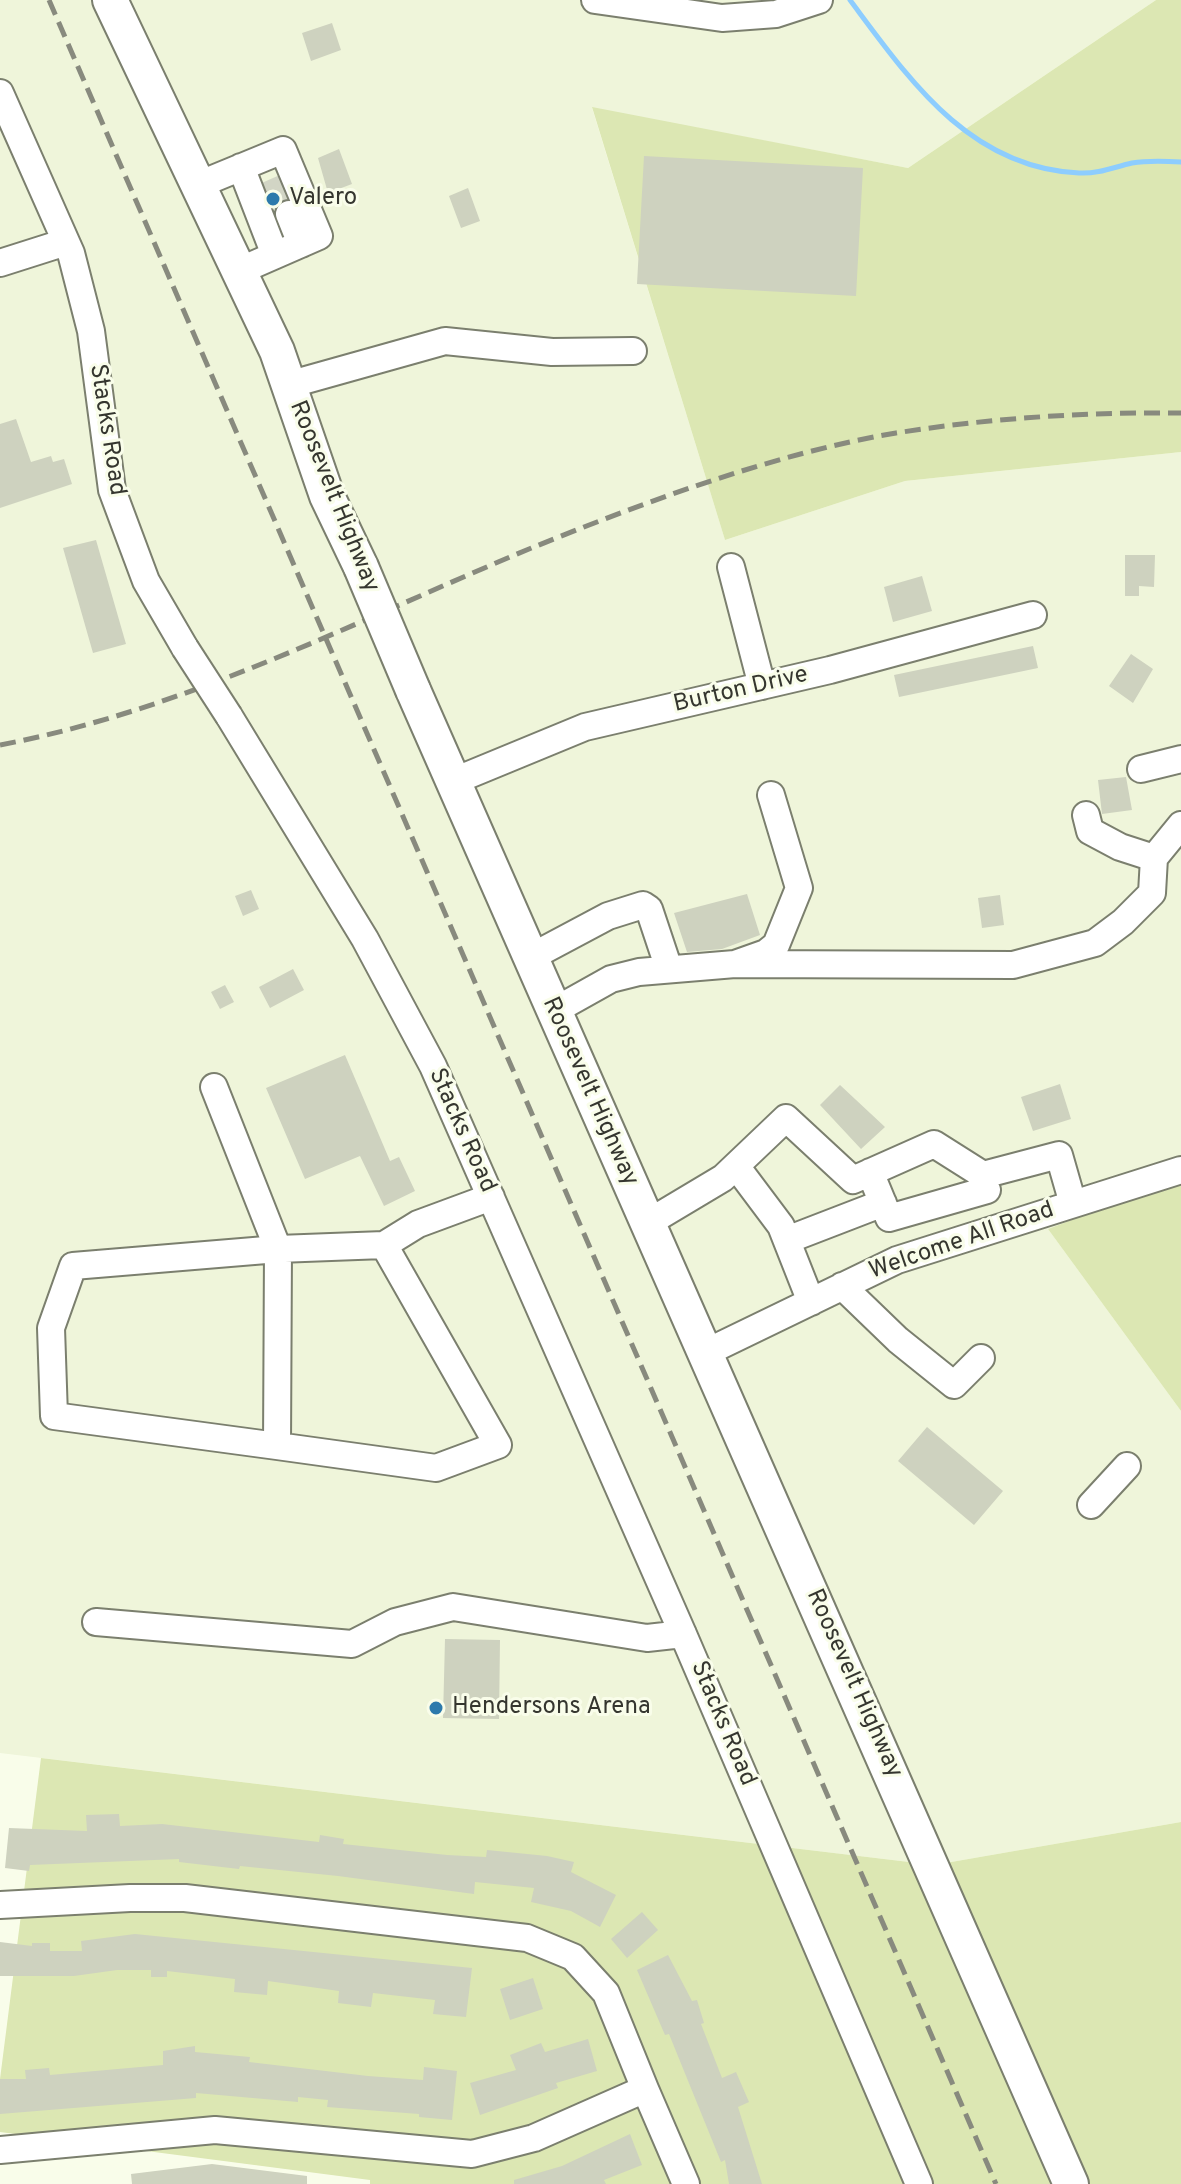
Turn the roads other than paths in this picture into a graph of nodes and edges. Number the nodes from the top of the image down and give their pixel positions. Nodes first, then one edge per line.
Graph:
1 (110, 0) edge
2 (595, 0) edge
3 (819, 0) edge
4 (0, 93) edge
5 (259, 168) junction
6 (198, 185) junction
7 (289, 214) tunnel mouth
8 (66, 242) junction
9 (301, 244) junction
10 (275, 255) junction
11 (0, 263) edge
12 (239, 271) junction
13 (633, 351) dead end
14 (288, 385) junction
15 (731, 567) dead end
16 (1033, 615) dead end
17 (762, 686) junction
18 (1181, 759) edge
19 (1141, 769) dead end
20 (454, 781) junction
21 (771, 795) dead end
22 (1086, 815) dead end
23 (1181, 825) edge
24 (1154, 858) junction
25 (531, 957) junction
26 (735, 964) junction
27 (669, 969) junction
28 (552, 1012) junction
29 (214, 1087) dead end
30 (736, 1166) junction
31 (1181, 1170) edge
32 (870, 1172) junction
33 (985, 1183) junction
34 (491, 1197) junction
35 (883, 1203) junction
36 (1073, 1204) junction
37 (646, 1224) junction
38 (998, 1228) junction
39 (787, 1240) junction
40 (384, 1245) junction
41 (278, 1249) junction
42 (842, 1286) junction
43 (811, 1302) junction
44 (707, 1352) junction
45 (981, 1358) dead end
46 (277, 1446) junction
47 (1127, 1466) dead end
48 (1091, 1505) dead end
49 (96, 1622) dead end
50 (683, 1634) junction
51 (0, 1905) edge
52 (645, 2089) junction
53 (0, 2150) edge
54 (686, 2184) edge
55 (919, 2184) edge
56 (1071, 2184) edge

1 - 6 main road, Roosevelt Highway
2 - 3 street
4 - 8 street, Stacks Road
5 - 6 street
5 - 9 street
5 - 10 street
6 - 12 main road, Roosevelt Highway
7 - 9 street
8 - 11 street
8 - 34 street, Stacks Road, bridge
9 - 10 street
10 - 12 street
12 - 14 main road, Roosevelt Highway
13 - 14 street
14 - 20 main road, Roosevelt Highway, bridge
15 - 17 street
16 - 17 street, Burton Drive
17 - 20 street, Burton Drive
18 - 19 street
20 - 25 main road, Roosevelt Highway
21 - 26 street
22 - 24 street
23 - 24 street
24 - 26 street
25 - 27 street
25 - 28 main road, Roosevelt Highway
26 - 27 street
27 - 28 street
28 - 37 main road, Roosevelt Highway
29 - 41 street
30 - 32 street
30 - 37 street
30 - 39 street
31 - 36 street, Welcome All Road
32 - 33 street
32 - 35 street
33 - 35 street
33 - 36 street
33 - 38 street
34 - 40 street
34 - 50 street, Stacks Road
35 - 39 street
36 - 38 street, Welcome All Road
37 - 44 main road, Roosevelt Highway
38 - 42 street, Welcome All Road
39 - 43 street
40 - 41 street
40 - 46 street
41 - 46 street
41 - 46 street
42 - 43 street, Welcome All Road
42 - 45 street
43 - 44 street, Welcome All Road
44 - 56 main road, Roosevelt Highway
47 - 48 street
49 - 50 street
50 - 55 street, Stacks Road
51 - 52 street
52 - 53 street
52 - 54 street

